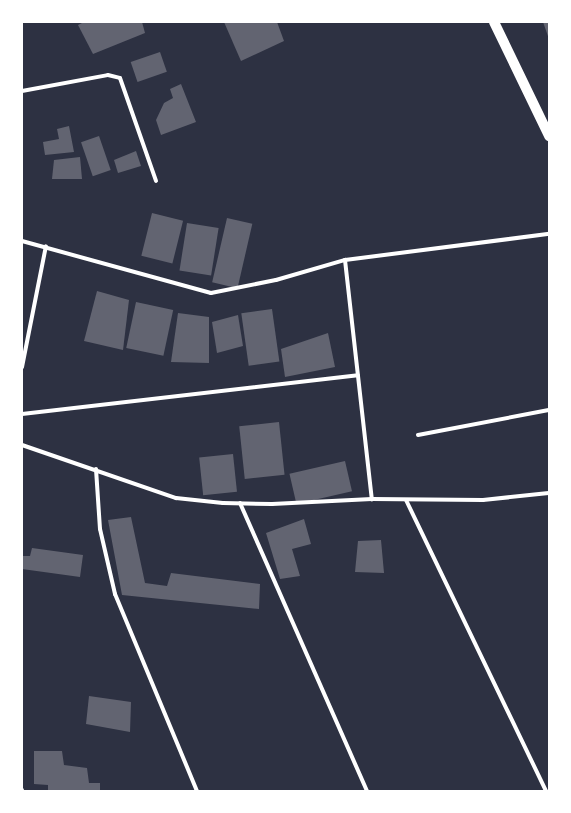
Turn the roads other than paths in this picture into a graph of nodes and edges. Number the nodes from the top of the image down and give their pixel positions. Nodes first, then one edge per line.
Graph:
1 (494, 22) edge
2 (22, 91) edge
3 (549, 136) edge
4 (156, 182) dead end
5 (549, 234) edge
6 (22, 241) edge
7 (46, 246) junction
8 (345, 260) junction
9 (22, 367) edge
10 (358, 375) junction
11 (549, 410) edge
12 (22, 414) edge
13 (418, 435) dead end
14 (22, 445) edge
15 (96, 469) junction
16 (549, 493) edge
17 (372, 498) junction
18 (406, 500) junction
19 (240, 503) junction
20 (197, 791) edge
21 (367, 791) edge
22 (546, 791) edge

1 - 3 main road
2 - 4 street
5 - 8 street
6 - 7 street
7 - 8 street
7 - 9 street
8 - 10 street
10 - 12 street
10 - 17 street
11 - 13 street
14 - 15 street
15 - 19 street
15 - 20 street
16 - 18 street
17 - 18 street
17 - 19 street
18 - 22 street
19 - 21 street

